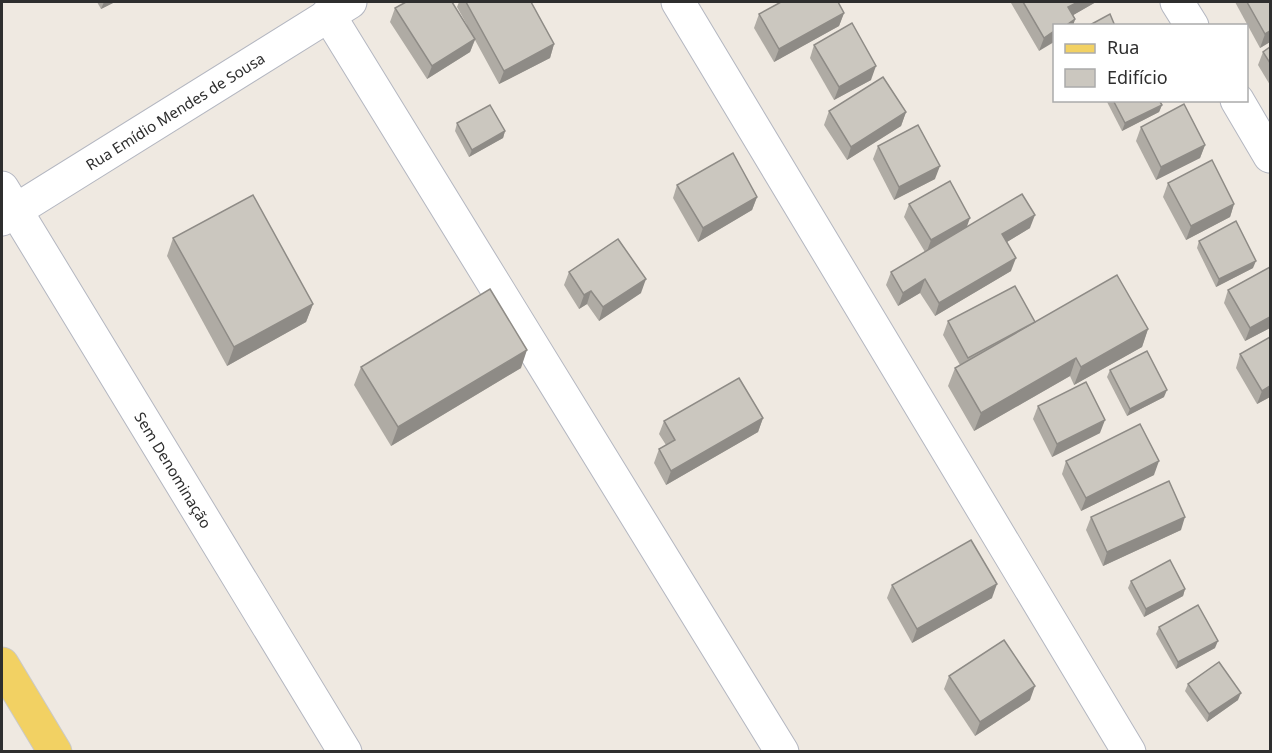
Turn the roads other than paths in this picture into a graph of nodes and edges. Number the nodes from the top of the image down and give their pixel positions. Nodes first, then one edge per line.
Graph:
1 (678, 2) edge
2 (1177, 2) edge
3 (339, 8) edge
4 (1191, 24) edge
5 (1238, 102) edge
6 (1270, 156) edge
7 (6, 206) edge
8 (2, 664) edge
9 (55, 752) edge
10 (345, 752) edge
11 (782, 752) edge
12 (1129, 752) edge

1 - 12 street
2 - 4 street
3 - 7 street, Rua Emídio Mendes de Sousa
3 - 11 street
5 - 6 street
7 - 10 street, Sem Denominação
8 - 9 main road

